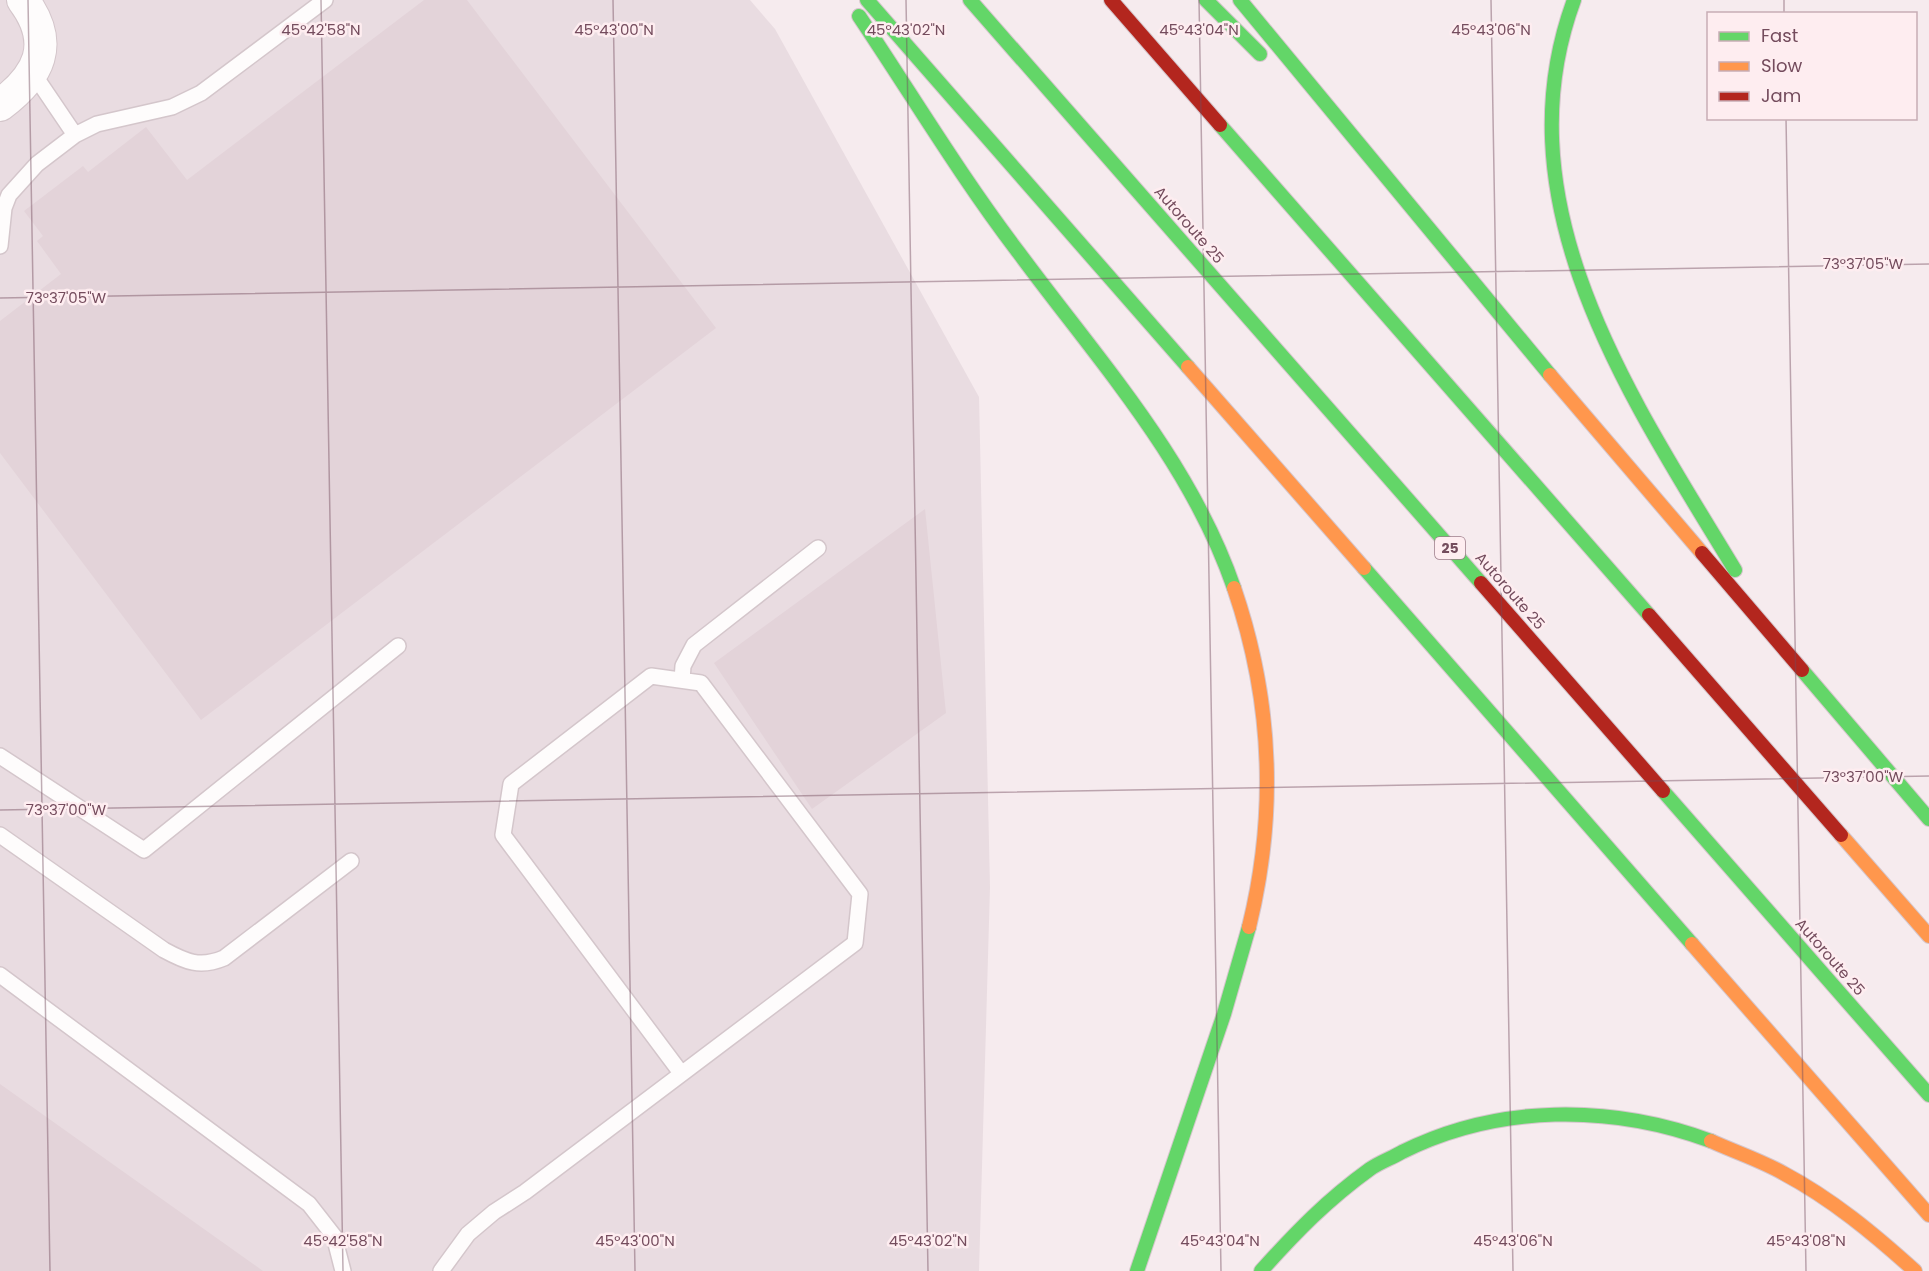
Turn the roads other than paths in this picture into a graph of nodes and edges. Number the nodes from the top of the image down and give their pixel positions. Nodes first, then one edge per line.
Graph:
1 (23, 0) edge
2 (324, 0) edge
3 (848, 0) edge
4 (867, 0) edge
5 (970, 0) edge
6 (1111, 0) edge
7 (1206, 0) edge
8 (1240, 0) edge
9 (1574, 0) edge
10 (1267, 60) dead end
11 (37, 62) junction
12 (1298, 93) dead end
13 (0, 105) edge
14 (75, 135) junction
15 (0, 246) edge
16 (1533, 356) junction
17 (818, 548) dead end
18 (398, 646) dead end
19 (1782, 650) junction
20 (682, 680) junction
21 (0, 756) edge
22 (1929, 819) edge
23 (0, 835) edge
24 (351, 861) dead end
25 (1929, 936) edge
26 (0, 975) edge
27 (681, 1072) junction
28 (1929, 1095) edge
29 (1929, 1215) edge
30 (343, 1271) edge
31 (441, 1271) edge
32 (1137, 1271) edge
33 (1261, 1271) edge
34 (1915, 1271) edge

1 - 11 street
2 - 14 lane
3 - 32 highway
4 - 29 highway
5 - 28 highway, Autoroute 25 / 25
6 - 25 highway
7 - 10 highway
8 - 16 highway
9 - 19 highway
11 - 13 street
11 - 14 lane
12 - 16 highway
14 - 15 lane
16 - 19 highway
17 - 20 lane
18 - 21 lane
19 - 22 highway
20 - 27 lane
20 - 27 lane
23 - 24 lane
26 - 30 lane
27 - 31 lane
33 - 34 highway

